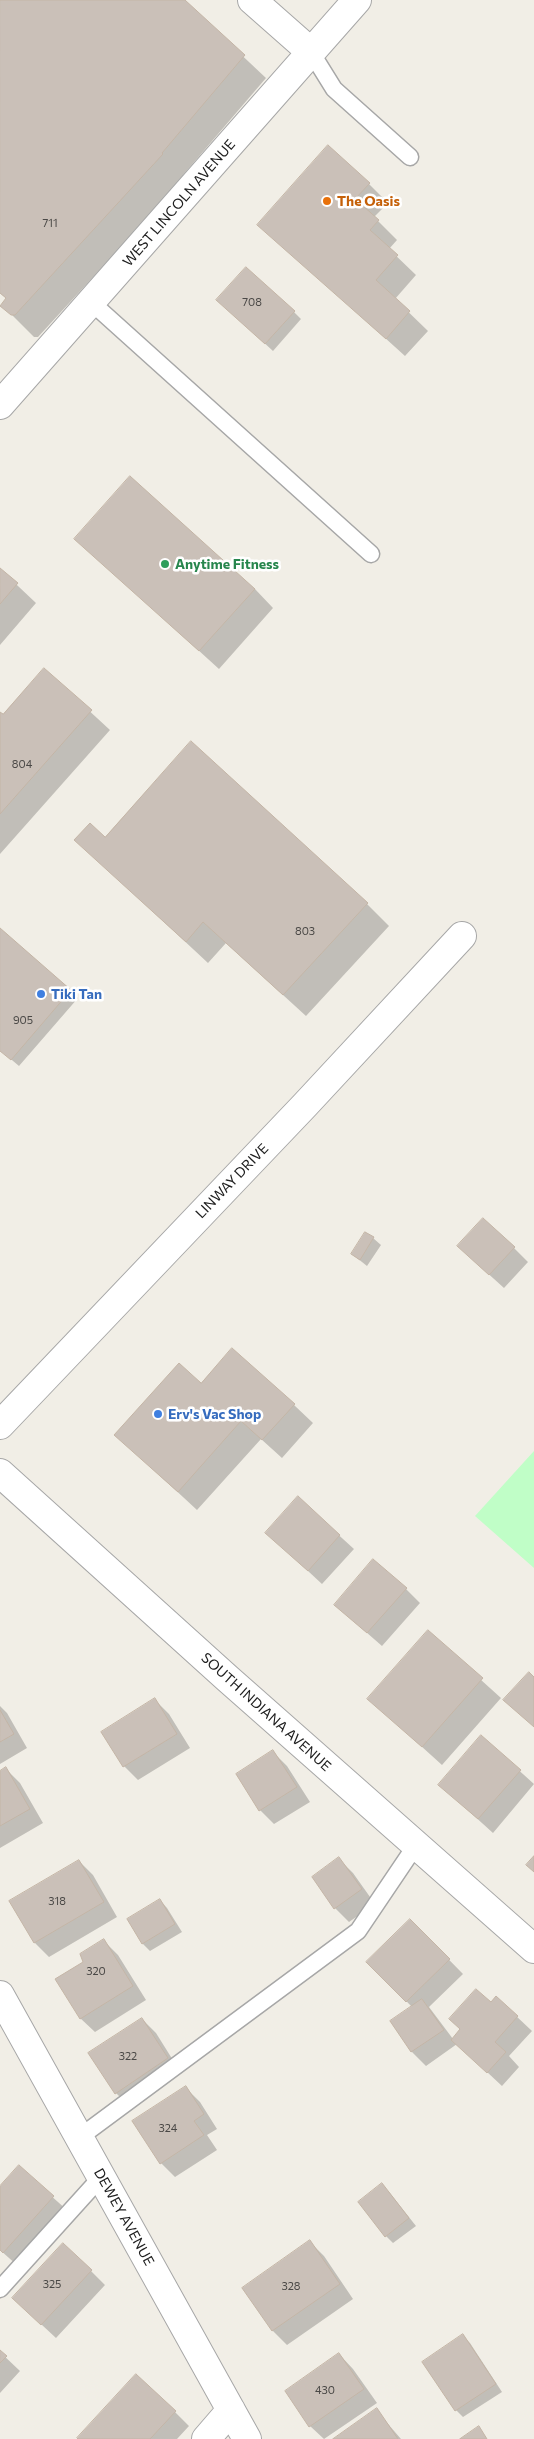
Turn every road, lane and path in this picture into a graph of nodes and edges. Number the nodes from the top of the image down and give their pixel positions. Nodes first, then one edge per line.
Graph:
1 (252, 0) edge
2 (357, 0) edge
3 (311, 52) junction
4 (410, 157) dead end
5 (91, 302) junction
6 (0, 405) edge
7 (371, 554) dead end
8 (462, 936) dead end
9 (0, 1425) edge
10 (0, 1473) edge
11 (416, 1846) junction
12 (534, 1949) edge
13 (0, 1995) edge
14 (80, 2137) junction
15 (102, 2176) junction
16 (0, 2289) edge
17 (232, 2410) junction
18 (206, 2439) edge
19 (247, 2439) edge

1 - 3 street
2 - 3 street, WEST LINCOLN AVENUE
3 - 4 lane
3 - 5 street, WEST LINCOLN AVENUE
5 - 6 street, WEST LINCOLN AVENUE
5 - 7 lane
8 - 9 street, LINWAY DRIVE
10 - 11 street, SOUTH INDIANA AVENUE
11 - 12 street, SOUTH INDIANA AVENUE
11 - 14 lane
13 - 14 street, DEWEY AVENUE
14 - 15 street, DEWEY AVENUE
15 - 16 lane
15 - 17 street, DEWEY AVENUE
17 - 18 street
17 - 19 street, DEWEY AVENUE

